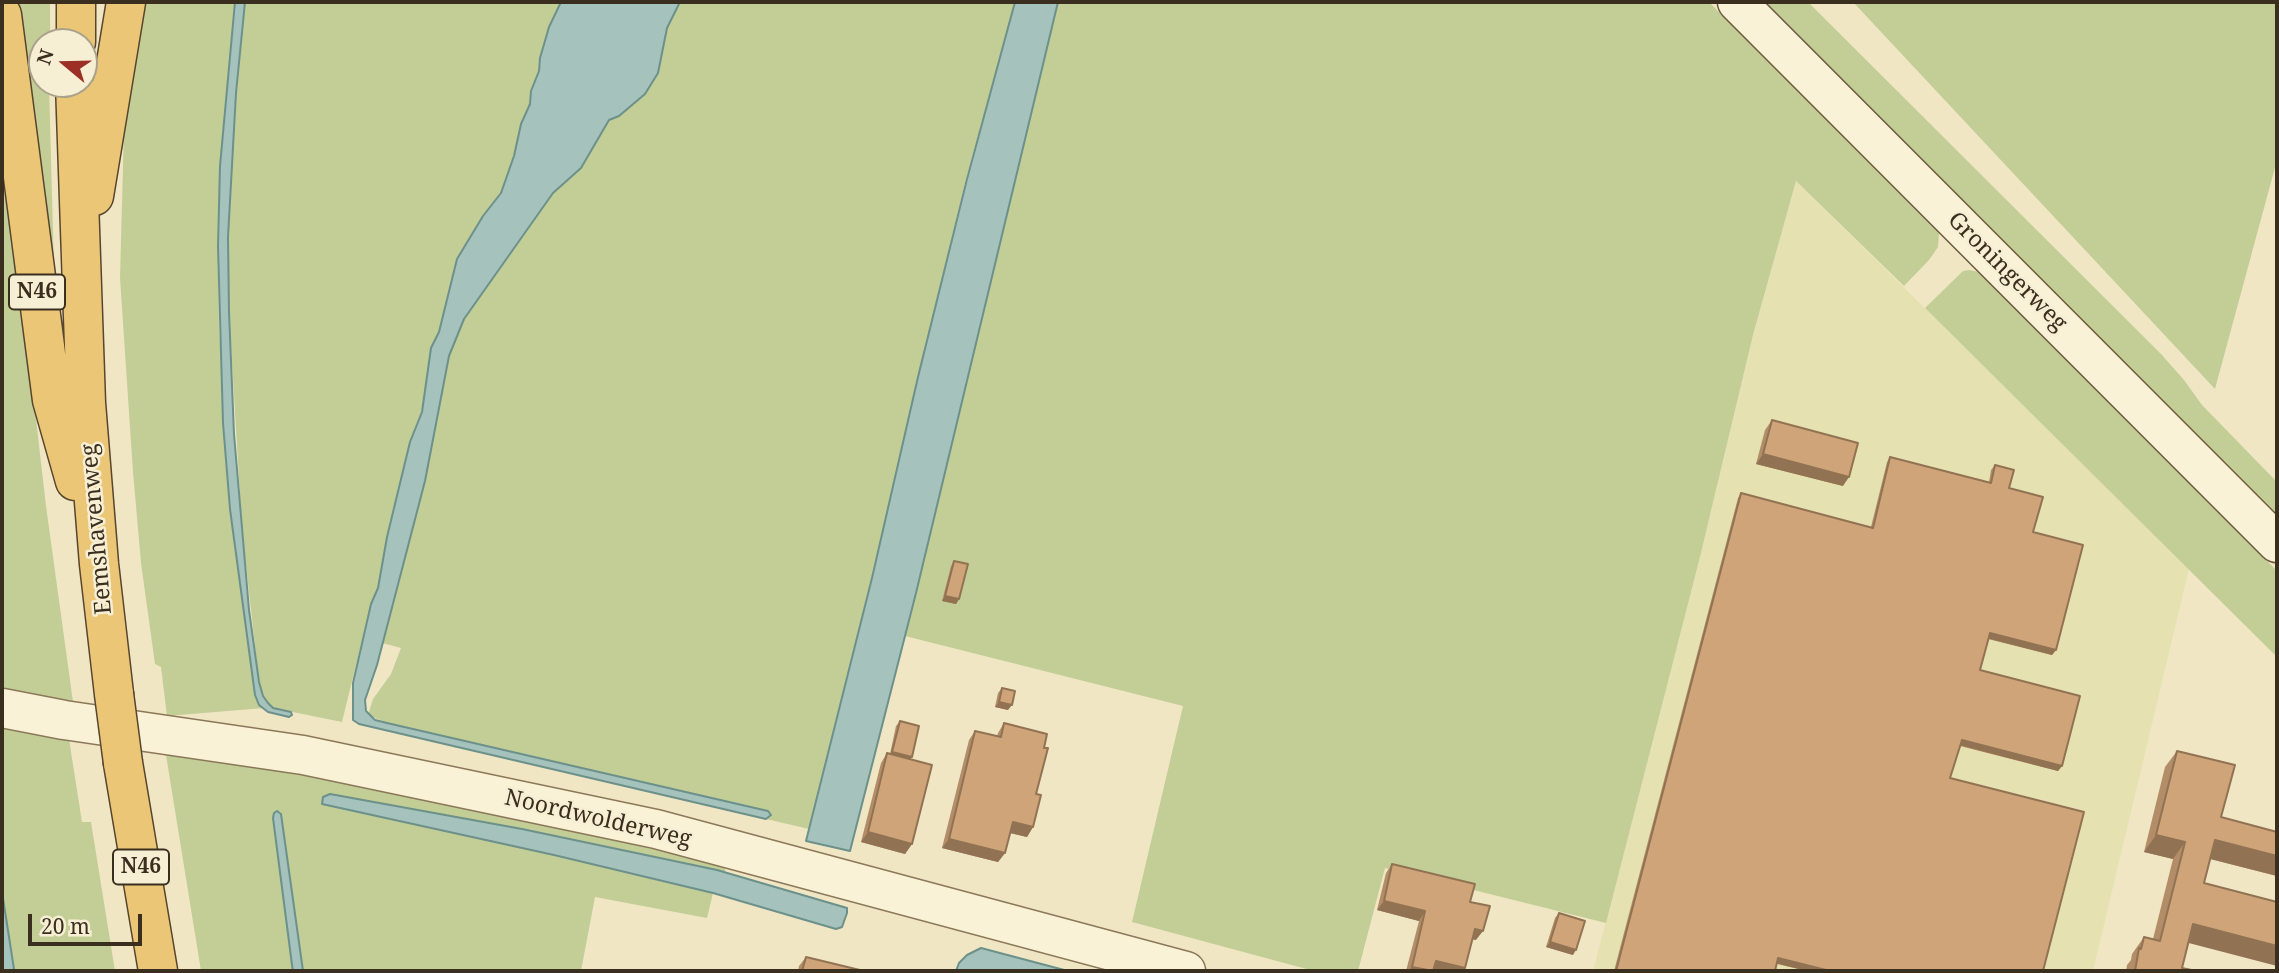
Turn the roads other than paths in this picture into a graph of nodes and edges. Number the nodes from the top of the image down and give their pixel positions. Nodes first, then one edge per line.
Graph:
1 (76, 2) edge
2 (126, 2) edge
3 (1737, 2) edge
4 (2, 16) edge
5 (76, 28) edge
6 (75, 98) edge
7 (80, 281) junction
8 (2277, 543) edge
9 (99, 564) junction
10 (2, 708) edge
11 (158, 971) edge
12 (1186, 971) edge

1 - 5 highway
2 - 7 highway, N46
3 - 8 street, Groningerweg
4 - 9 highway, N46
6 - 7 highway, Eemshavenweg / N46
7 - 9 highway, Eemshavenweg / N46
9 - 11 highway, Eemshavenweg / N46, bridge
10 - 12 street, Noordwolderweg

